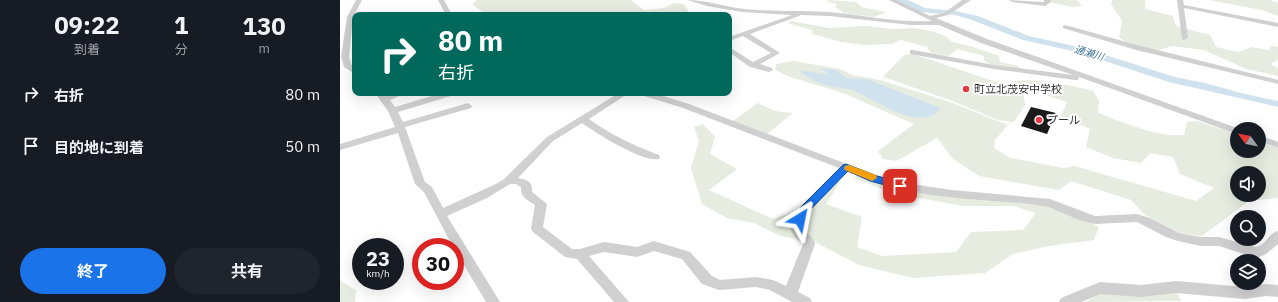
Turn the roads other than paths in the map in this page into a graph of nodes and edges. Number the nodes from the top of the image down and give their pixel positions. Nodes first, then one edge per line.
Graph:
1 (359, 0) edge
2 (440, 0) edge
3 (690, 0) edge
4 (892, 0) edge
5 (968, 0) edge
6 (1012, 0) edge
7 (1046, 0) edge
8 (1181, 3) edge
9 (353, 12) edge
10 (447, 12) edge
11 (352, 13) edge
12 (800, 13) junction
13 (930, 18) junction
14 (939, 22) junction
15 (1278, 24) edge
16 (1065, 27) dead end
17 (743, 33) junction
18 (732, 38) edge
19 (1184, 38) dead end
20 (732, 51) edge
21 (913, 52) dead end
22 (352, 56) edge
23 (345, 57) junction
24 (753, 65) junction
25 (352, 69) edge
26 (769, 70) dead end
27 (1084, 77) junction
28 (1278, 82) edge
29 (382, 96) edge
30 (441, 96) edge
31 (620, 96) edge
32 (654, 96) edge
33 (468, 106) dead end
34 (392, 111) junction
35 (583, 119) junction
36 (400, 128) junction
37 (1230, 129) edge
38 (1266, 141) edge
39 (1278, 145) edge
40 (340, 147) edge
41 (655, 157) dead end
42 (846, 167) junction
43 (508, 181) junction
44 (440, 214) junction
45 (1278, 235) edge
46 (1274, 248) edge
47 (580, 254) junction
48 (1278, 291) edge
49 (790, 294) junction
50 (493, 302) edge
51 (622, 302) edge
52 (805, 302) edge
53 (1066, 302) edge

1 - 9 street
2 - 10 street
3 - 12 street
4 - 13 street
5 - 13 street
6 - 7 street
8 - 15 street
8 - 19 street
11 - 23 street
12 - 14 street
12 - 17 street
13 - 14 street
14 - 27 street
16 - 28 street
17 - 18 street
17 - 24 street
20 - 24 street
21 - 27 street
22 - 23 street
23 - 25 street
24 - 26 street
27 - 37 street
29 - 34 street
30 - 34 street
31 - 35 street
32 - 42 street
33 - 36 street
34 - 36 street
35 - 41 street
35 - 43 street
36 - 40 street
36 - 44 street
38 - 39 street
42 - 46 street
42 - 49 street
43 - 44 street
43 - 47 street
44 - 50 street
45 - 46 street
47 - 49 street
47 - 51 street
48 - 53 street
49 - 52 street

